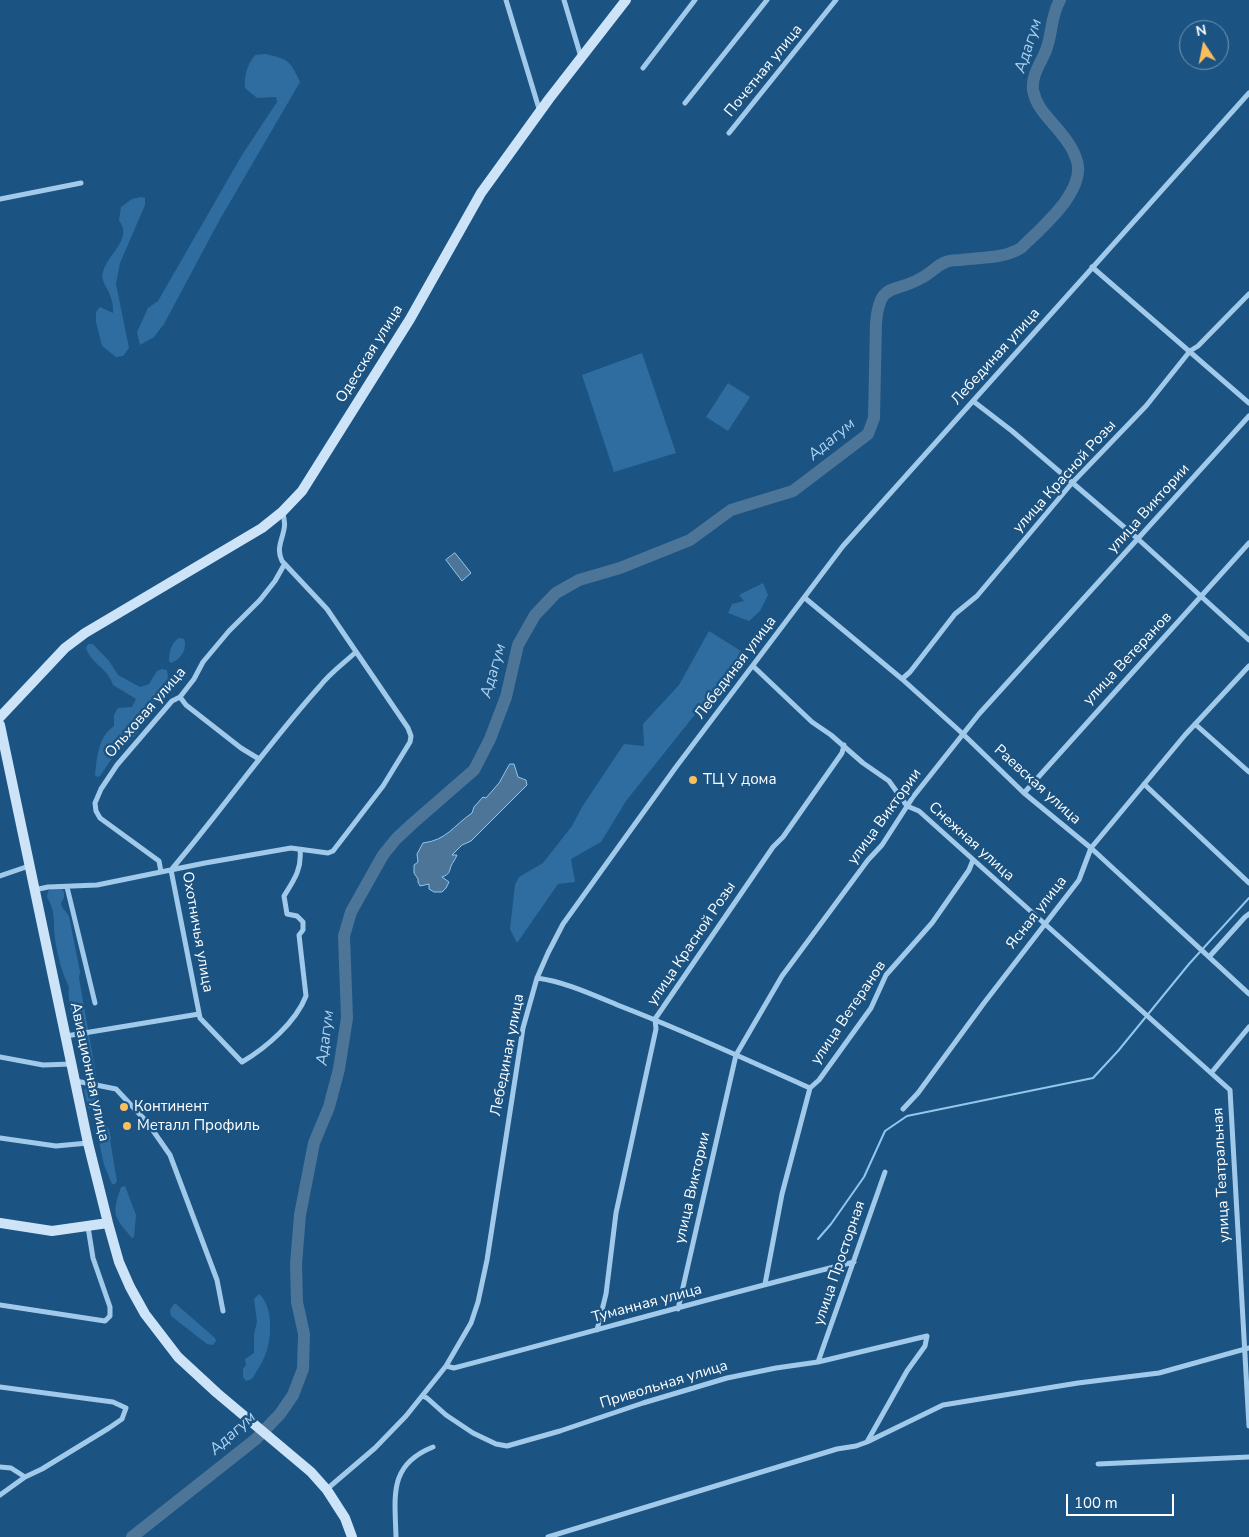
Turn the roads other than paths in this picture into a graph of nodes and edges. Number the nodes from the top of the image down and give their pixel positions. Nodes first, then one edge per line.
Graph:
1 (506, 0) edge
2 (564, 0) edge
3 (626, 0) edge
4 (695, 0) edge
5 (767, 0) edge
6 (835, 0) edge
7 (581, 58) junction
8 (644, 68) dead end
9 (1249, 93) edge
10 (685, 102) dead end
11 (540, 112) junction
12 (729, 133) dead end
13 (81, 182) dead end
14 (0, 199) edge
15 (1092, 267) junction
16 (1249, 294) edge
17 (1190, 351) junction
18 (973, 402) junction
19 (1249, 403) edge
20 (1249, 416) edge
21 (1072, 483) junction
22 (282, 512) junction
23 (1138, 539) junction
24 (1249, 543) edge
25 (284, 565) junction
26 (1202, 597) junction
27 (806, 598) junction
28 (1249, 640) edge
29 (356, 652) junction
30 (753, 666) junction
31 (1248, 670) edge
32 (902, 679) junction
33 (180, 697) junction
34 (0, 717) edge
35 (0, 724) edge
36 (1195, 724) junction
37 (964, 734) junction
38 (844, 745) junction
39 (259, 759) junction
40 (1249, 772) edge
41 (1144, 784) junction
42 (1024, 792) junction
43 (907, 806) junction
44 (1091, 848) junction
45 (300, 850) junction
46 (973, 860) junction
47 (29, 866) junction
48 (171, 870) junction
49 (161, 872) junction
50 (0, 876) edge
51 (1249, 883) edge
52 (67, 887) junction
53 (34, 890) junction
54 (1249, 914) edge
55 (1045, 923) junction
56 (1209, 957) junction
57 (537, 978) junction
58 (1107, 979) joint
59 (1249, 994) edge
60 (95, 1003) dead end
61 (199, 1014) junction
62 (655, 1019) junction
63 (1249, 1028) edge
64 (66, 1036) junction
65 (736, 1055) junction
66 (0, 1058) edge
67 (72, 1064) junction
68 (1212, 1072) junction
69 (76, 1081) junction
70 (810, 1088) junction
71 (903, 1109) dead end
72 (0, 1138) edge
73 (88, 1143) junction
74 (884, 1172) dead end
75 (0, 1222) edge
76 (108, 1223) junction
77 (88, 1227) junction
78 (854, 1262) junction
79 (765, 1284) junction
80 (0, 1306) edge
81 (678, 1309) junction
82 (223, 1311) dead end
83 (597, 1330) junction
84 (1246, 1349) edge
85 (818, 1362) junction
86 (446, 1366) junction
87 (0, 1387) edge
88 (423, 1396) junction
89 (1249, 1426) edge
90 (867, 1442) junction
91 (432, 1447) dead end
92 (1249, 1457) edge
93 (1098, 1464) dead end
94 (0, 1467) edge
95 (25, 1477) junction
96 (327, 1490) junction
97 (0, 1495) edge
98 (352, 1537) edge
99 (396, 1537) edge
100 (548, 1537) edge

1 - 11 street
2 - 7 street
3 - 7 main road, Одесская улица
4 - 8 street
5 - 10 street
6 - 12 street, Почетная улица
7 - 11 main road, Одесская улица
9 - 15 street, Лебединая улица
11 - 22 main road, Одесская улица
13 - 14 street
15 - 17 street
15 - 18 street, Лебединая улица
16 - 17 street, улица Красной Розы
17 - 19 street
17 - 21 street, улица Красной Розы
18 - 21 street
18 - 27 street, Лебединая улица
20 - 23 street, улица Виктории
21 - 23 street
21 - 32 street, улица Красной Розы
22 - 25 street
22 - 34 main road, Одесская улица
23 - 26 street
23 - 37 street, улица Виктории
24 - 26 street, улица Ветеранов
25 - 29 street
25 - 33 street, Ольховая улица
26 - 28 street
26 - 42 street, улица Ветеранов
27 - 30 street, Лебединая улица
27 - 32 street, Раевская улица
29 - 39 street, Охотничья улица
29 - 45 street
30 - 38 street, Снежная улица
30 - 57 street, Лебединая улица
31 - 36 street, Ясная улица
32 - 37 street, Раевская улица
33 - 39 street
33 - 49 street, Ольховая улица
35 - 47 main road, Авиационная улица
36 - 40 street
36 - 41 street, Ясная улица
37 - 42 street, Раевская улица
37 - 43 street, улица Виктории
38 - 43 street, Снежная улица
38 - 62 street, улица Красной Розы
39 - 48 street, Охотничья улица
41 - 44 street, Ясная улица
41 - 51 street
42 - 44 street, Раевская улица
43 - 46 street, Снежная улица
43 - 65 street, улица Виктории
44 - 55 street, Ясная улица
44 - 56 street, Раевская улица
45 - 48 street
45 - 61 street, Охотничья улица
46 - 55 street, Снежная улица
46 - 70 street, улица Ветеранов
47 - 50 street
47 - 53 main road, Авиационная улица
48 - 49 street
48 - 61 street, Охотничья улица
49 - 52 street
52 - 53 street
52 - 60 street
53 - 64 main road, Авиационная улица
54 - 56 street
55 - 58 street, Снежная улица
55 - 71 street, Ясная улица
56 - 59 street, Раевская улица
57 - 62 street
57 - 86 street, Лебединая улица
58 - 68 street, улица Театральная
61 - 64 street
62 - 65 street
62 - 83 street, улица Красной Розы
63 - 68 street
64 - 67 main road, Авиационная улица
65 - 70 street
65 - 81 street, улица Виктории
66 - 67 street
67 - 69 main road, Авиационная улица
68 - 84 street, улица Театральная
69 - 73 main road, Авиационная улица
69 - 82 street
70 - 79 street, улица Ветеранов
72 - 73 street
73 - 76 main road, Авиационная улица
74 - 78 street, улица Просторная
75 - 77 main road
76 - 77 main road
76 - 96 main road, Авиационная улица
77 - 80 street
78 - 79 street, Туманная улица
78 - 85 street, улица Просторная
79 - 81 street, Туманная улица
81 - 83 street, Туманная улица
83 - 86 street, Туманная улица
84 - 89 street, улица Театральная
84 - 90 street
85 - 88 street, Привольная улица
85 - 90 street, Привольная улица
86 - 88 street, Лебединая улица
87 - 95 street
88 - 96 street, Лебединая улица
90 - 100 street
91 - 99 street
92 - 93 street
94 - 95 street
95 - 97 street
96 - 98 main road, Авиационная улица

